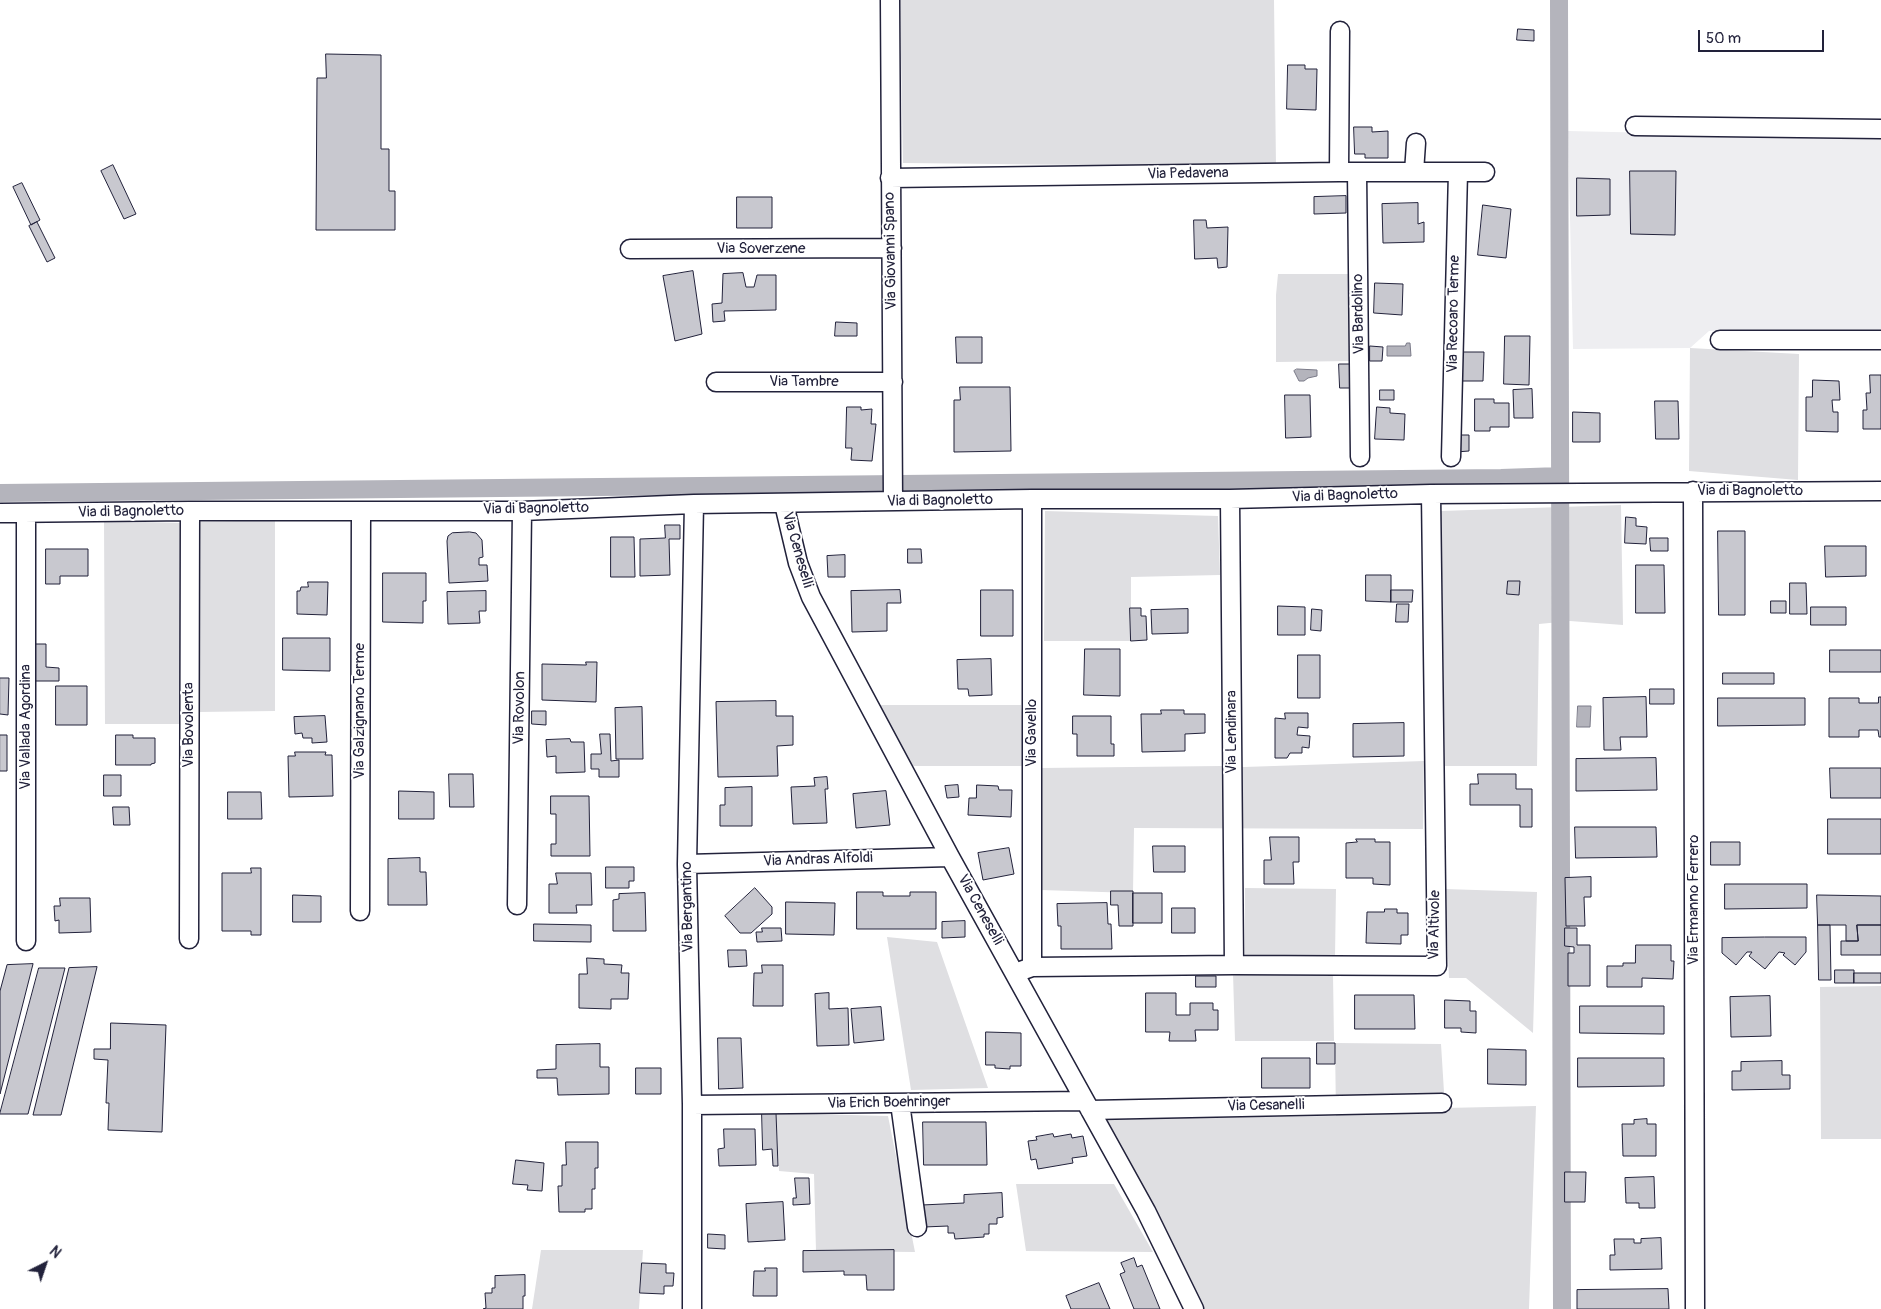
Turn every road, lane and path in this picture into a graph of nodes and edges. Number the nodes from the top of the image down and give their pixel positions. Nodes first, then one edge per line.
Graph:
1 (890, 0) edge
2 (1340, 31) dead end
3 (1635, 126) dead end
4 (1881, 129) edge
5 (1416, 143) dead end
6 (1339, 172) junction
7 (1357, 172) junction
8 (1414, 172) junction
9 (1458, 172) junction
10 (1485, 172) dead end
11 (890, 178) junction
12 (892, 248) junction
13 (630, 249) dead end
14 (1720, 340) dead end
15 (1881, 340) edge
16 (716, 382) dead end
17 (893, 382) junction
18 (1451, 456) dead end
19 (1360, 457) dead end
20 (893, 489) junction
21 (1693, 491) junction
22 (1881, 491) edge
23 (1432, 494) junction
24 (1032, 499) junction
25 (1230, 499) junction
26 (694, 504) junction
27 (784, 504) junction
28 (361, 510) junction
29 (190, 511) junction
30 (522, 511) junction
31 (0, 514) edge
32 (26, 514) junction
33 (950, 857) junction
34 (687, 864) junction
35 (517, 906) dead end
36 (360, 911) dead end
37 (188, 939) dead end
38 (26, 941) dead end
39 (1234, 965) junction
40 (1032, 967) junction
41 (1015, 973) junction
42 (1442, 1102) dead end
43 (900, 1103) junction
44 (692, 1105) junction
45 (1088, 1105) junction
46 (917, 1228) dead end
47 (692, 1309) edge
48 (1194, 1309) edge
49 (1695, 1309) edge

1 - 11 street, Via Giovanni Spano
2 - 6 street
3 - 4 street
5 - 8 street
6 - 7 street, Via Pedavena
6 - 11 street, Via Pedavena
7 - 8 street, Via Pedavena
7 - 19 street, Via Bardolino
8 - 9 street, Via Pedavena
9 - 10 street, Via Pedavena
9 - 18 street, Via Recoaro Terme
11 - 12 street, Via Giovanni Spano
12 - 13 street, Via Soverzene
12 - 17 street, Via Giovanni Spano
14 - 15 street
16 - 17 street, Via Tambre
17 - 20 street, Via Giovanni Spano
20 - 24 street, Via di Bagnoletto
20 - 27 street, Via di Bagnoletto
21 - 22 street, Via di Bagnoletto
21 - 23 street, Via di Bagnoletto
21 - 49 street, Via Ermanno Ferrero
23 - 25 street, Via di Bagnoletto
23 - 39 street, Via Altivole
24 - 25 street, Via di Bagnoletto
24 - 40 street, Via Gavello
25 - 39 street, Via Lendinara
26 - 27 street, Via di Bagnoletto
26 - 30 street, Via di Bagnoletto
26 - 34 street, Via Bergantino
27 - 33 street, Via Ceneselli
28 - 29 street, Via di Bagnoletto
28 - 30 street, Via di Bagnoletto
28 - 36 street, Via Galzignano Terme
29 - 32 street, Via di Bagnoletto
29 - 37 street, Via Bovolenta
30 - 35 street, Via Rovolon
31 - 32 street, Via di Bagnoletto
32 - 38 street, Via Vallada Agordina
33 - 34 street, Via Andras Alfoldi
33 - 41 street, Via Ceneselli
34 - 44 street, Via Bergantino
39 - 40 street, Via Altivole
40 - 41 street, Via Altivole
41 - 45 street, Via Ceneselli
42 - 45 street, Via Cesanelli
43 - 44 street, Via Erich Boehringer
43 - 45 street, Via Erich Boehringer
43 - 46 street
44 - 47 street, Via Bergantino
45 - 48 street, Via Ceneselli

